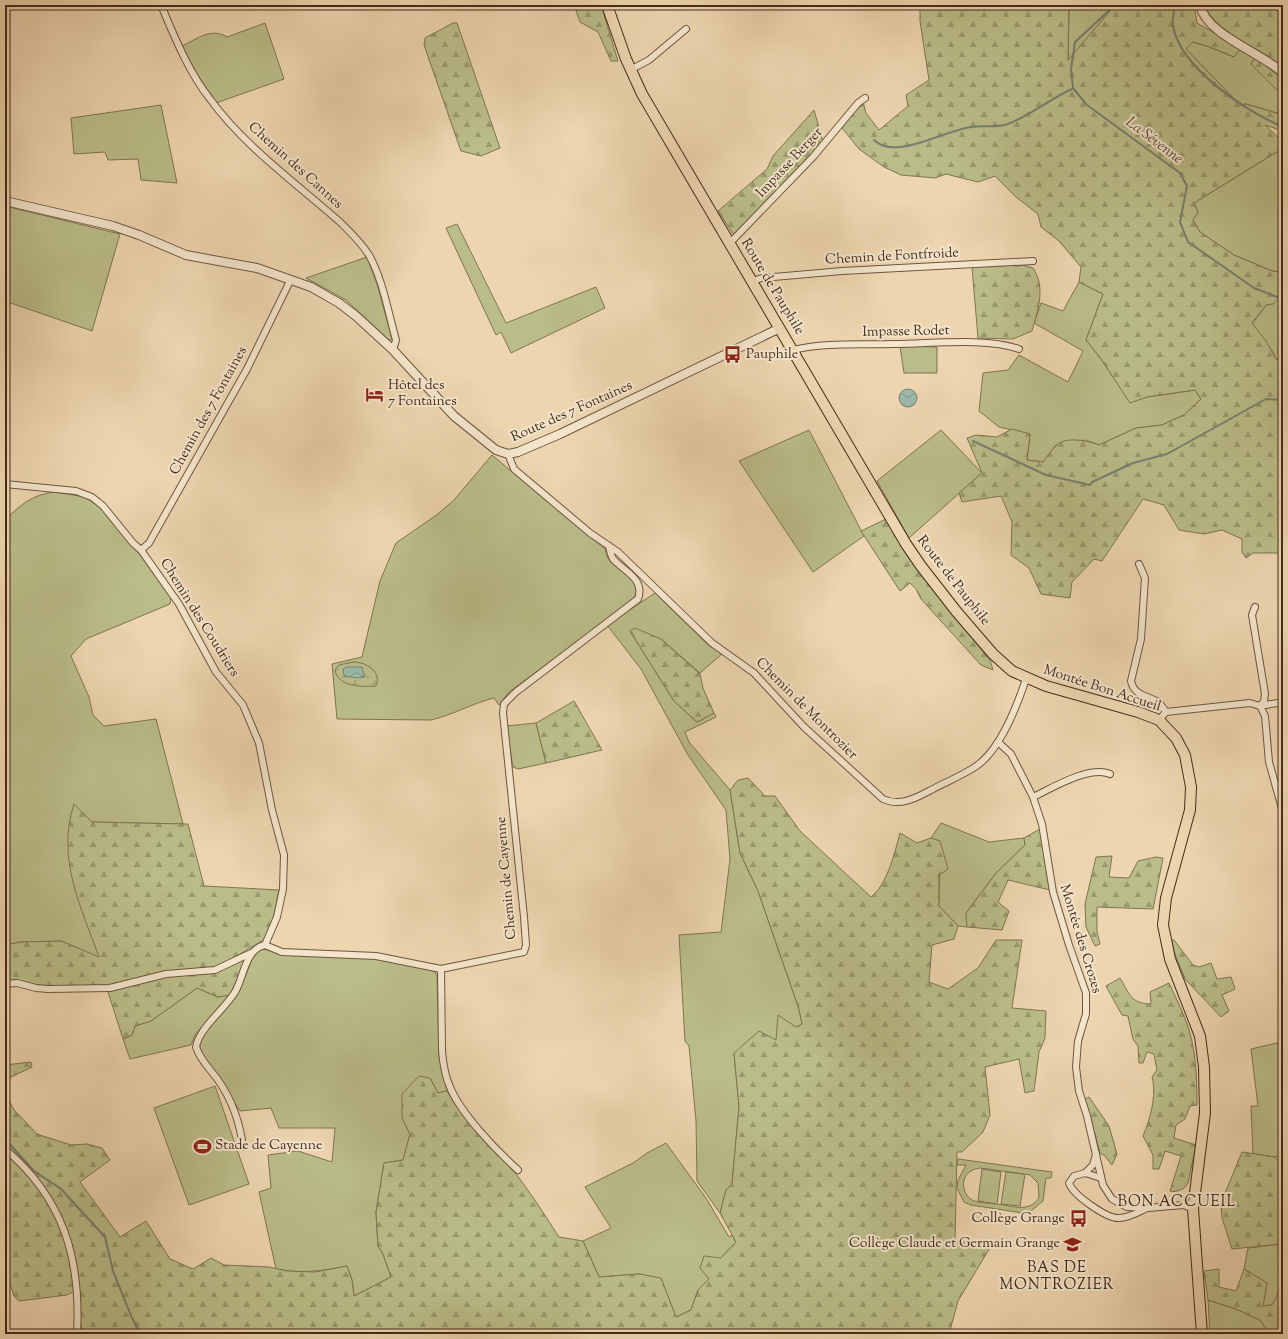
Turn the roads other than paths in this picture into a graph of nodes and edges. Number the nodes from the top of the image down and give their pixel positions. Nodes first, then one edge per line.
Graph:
1 (161, 5) edge
2 (607, 5) edge
3 (1200, 5) edge
4 (686, 29) dead end
5 (630, 70) junction
6 (1283, 72) edge
7 (865, 98) dead end
8 (5, 201) edge
9 (730, 243) junction
10 (1034, 261) dead end
11 (291, 279) junction
12 (752, 281) junction
13 (780, 328) junction
14 (1019, 349) dead end
15 (393, 350) junction
16 (793, 350) junction
17 (508, 454) junction
18 (5, 484) edge
19 (609, 546) junction
20 (141, 550) junction
21 (1139, 564) dead end
22 (1256, 607) dead end
23 (1026, 679) junction
24 (1283, 702) edge
25 (1260, 706) junction
26 (1163, 716) junction
27 (998, 742) junction
28 (1110, 774) dead end
29 (1033, 797) junction
30 (1283, 812) edge
31 (265, 945) junction
32 (251, 953) junction
33 (442, 969) junction
34 (5, 984) edge
35 (243, 1146) dead end
36 (5, 1149) edge
37 (1096, 1152) junction
38 (518, 1170) dead end
39 (1084, 1173) junction
40 (1101, 1178) junction
41 (1148, 1208) junction
42 (1193, 1209) junction
43 (77, 1334) edge
44 (1202, 1334) edge

1 - 15 street, Chemin des Cannes
2 - 5 main road, Route de Pauphile
3 - 6 street
4 - 5 street
5 - 9 main road, Route de Pauphile
7 - 9 street, Impasse Berger
8 - 11 street, Route des 7 Fontaines
9 - 12 main road, Route de Pauphile
10 - 12 street, Chemin de Fontfroide
11 - 15 street, Route des 7 Fontaines
11 - 20 street, Chemin des 7 Fontaines
12 - 13 main road, Route de Pauphile
13 - 16 main road, Route de Pauphile
13 - 17 street, Route des 7 Fontaines
14 - 16 street, Impasse Rodet
15 - 17 street, Route des 7 Fontaines
16 - 23 main road, Route de Pauphile
17 - 19 street, Chemin de Montrozier
18 - 20 street, Chemin des Coudriers
19 - 27 street, Chemin de Montrozier
19 - 33 street, Chemin de Cayenne
20 - 31 street, Chemin des Coudriers
21 - 26 street
22 - 25 street
23 - 26 main road, Montée Bon Accueil
23 - 27 street, Chemin de Montrozier
24 - 25 street
25 - 26 street
25 - 30 street
26 - 42 main road, Montée Bon Accueil
27 - 29 street, Montée des Crozes
28 - 29 street
29 - 37 street, Montée des Crozes
31 - 32 street
31 - 33 street, Chemin de Cayenne
32 - 34 street
32 - 35 street
33 - 38 street
36 - 43 street
37 - 39 street, Montée des Crozes
37 - 40 street, Montée des Crozes
39 - 40 street
39 - 41 street, Montée des Crozes
40 - 41 street, Montée des Crozes
41 - 42 street, Montée des Crozes
42 - 44 main road, Montée Bon Accueil

